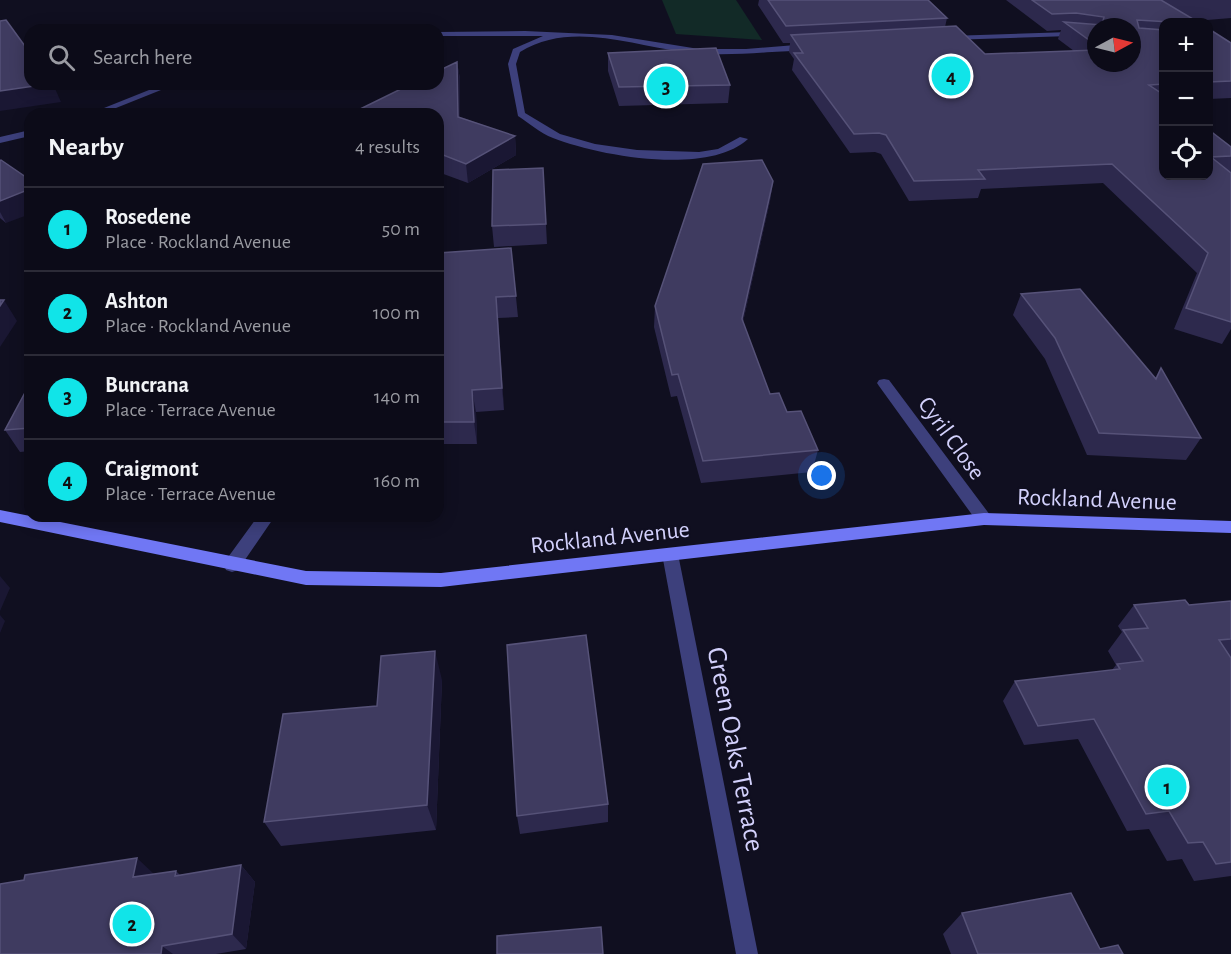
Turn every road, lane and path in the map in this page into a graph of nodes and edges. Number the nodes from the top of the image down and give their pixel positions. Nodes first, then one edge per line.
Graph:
1 (444, 34) edge
2 (553, 36) junction
3 (1087, 36) edge
4 (936, 39) edge
5 (815, 45) edge
6 (156, 90) edge
7 (109, 108) edge
8 (24, 134) edge
9 (743, 139) dead end
10 (0, 140) edge
11 (884, 383) dead end
12 (0, 516) edge
13 (984, 519) junction
14 (24, 521) edge
15 (28, 522) edge
16 (263, 522) edge
17 (1231, 526) edge
18 (670, 554) junction
19 (232, 565) junction
20 (747, 954) edge

1 - 2 street
2 - 5 street
2 - 9 street
3 - 4 street
6 - 7 street
8 - 10 street
11 - 13 street, Cyril Close
12 - 14 street, Rockland Avenue
13 - 17 street, Rockland Avenue
13 - 18 street, Rockland Avenue
15 - 19 street, Rockland Avenue
16 - 19 street
18 - 19 street, Rockland Avenue
18 - 20 street, Green Oaks Terrace

